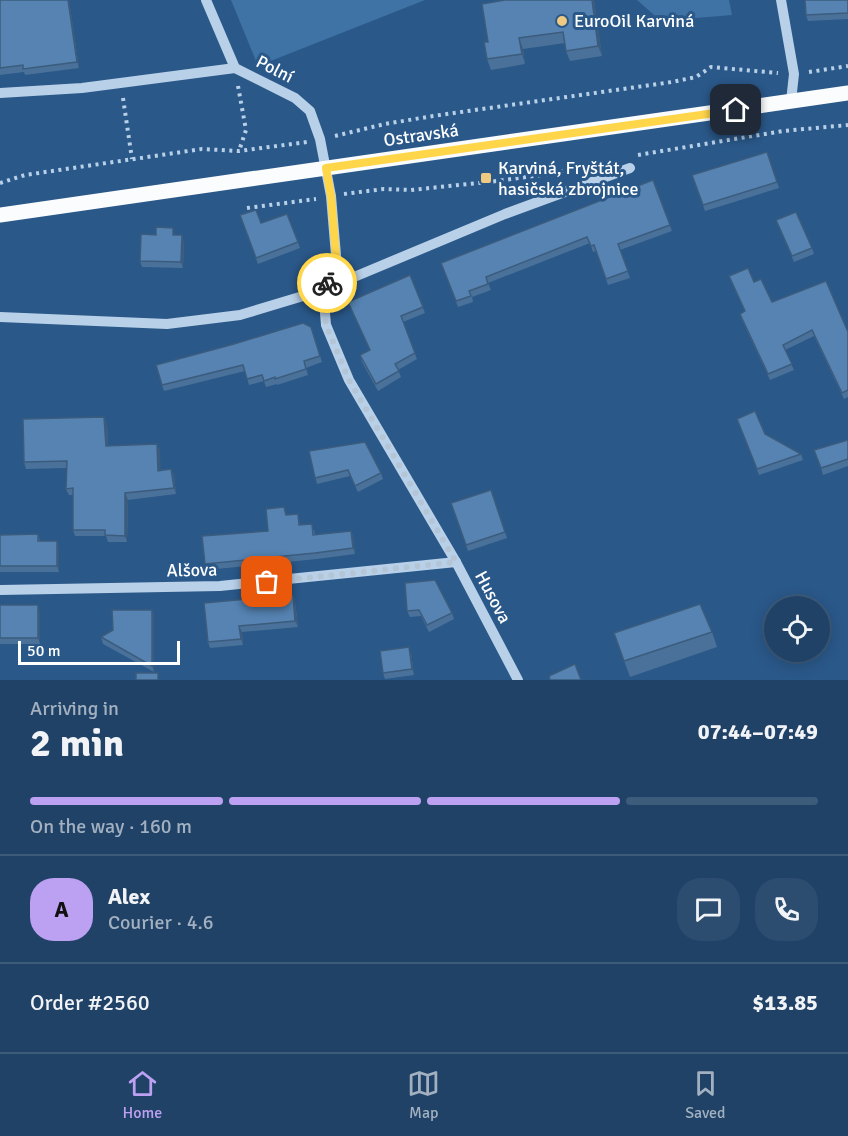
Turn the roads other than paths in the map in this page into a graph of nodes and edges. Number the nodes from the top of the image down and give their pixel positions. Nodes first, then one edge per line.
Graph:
1 (206, 0) edge
2 (781, 0) edge
3 (235, 68) junction
4 (0, 93) edge
5 (848, 93) edge
6 (791, 101) junction
7 (326, 168) junction
8 (630, 168) dead end
9 (0, 215) edge
10 (323, 290) junction
11 (0, 317) edge
12 (456, 562) junction
13 (0, 590) edge
14 (518, 680) edge

1 - 3 street, Polní
2 - 6 street
3 - 4 street
3 - 7 street, Polní
5 - 6 main road, Ostravská
6 - 7 main road, Ostravská
7 - 9 main road, Ostravská
7 - 10 street
8 - 10 street
10 - 11 street
10 - 12 street, Husova
12 - 13 street, Alšova
12 - 14 street, Husova

